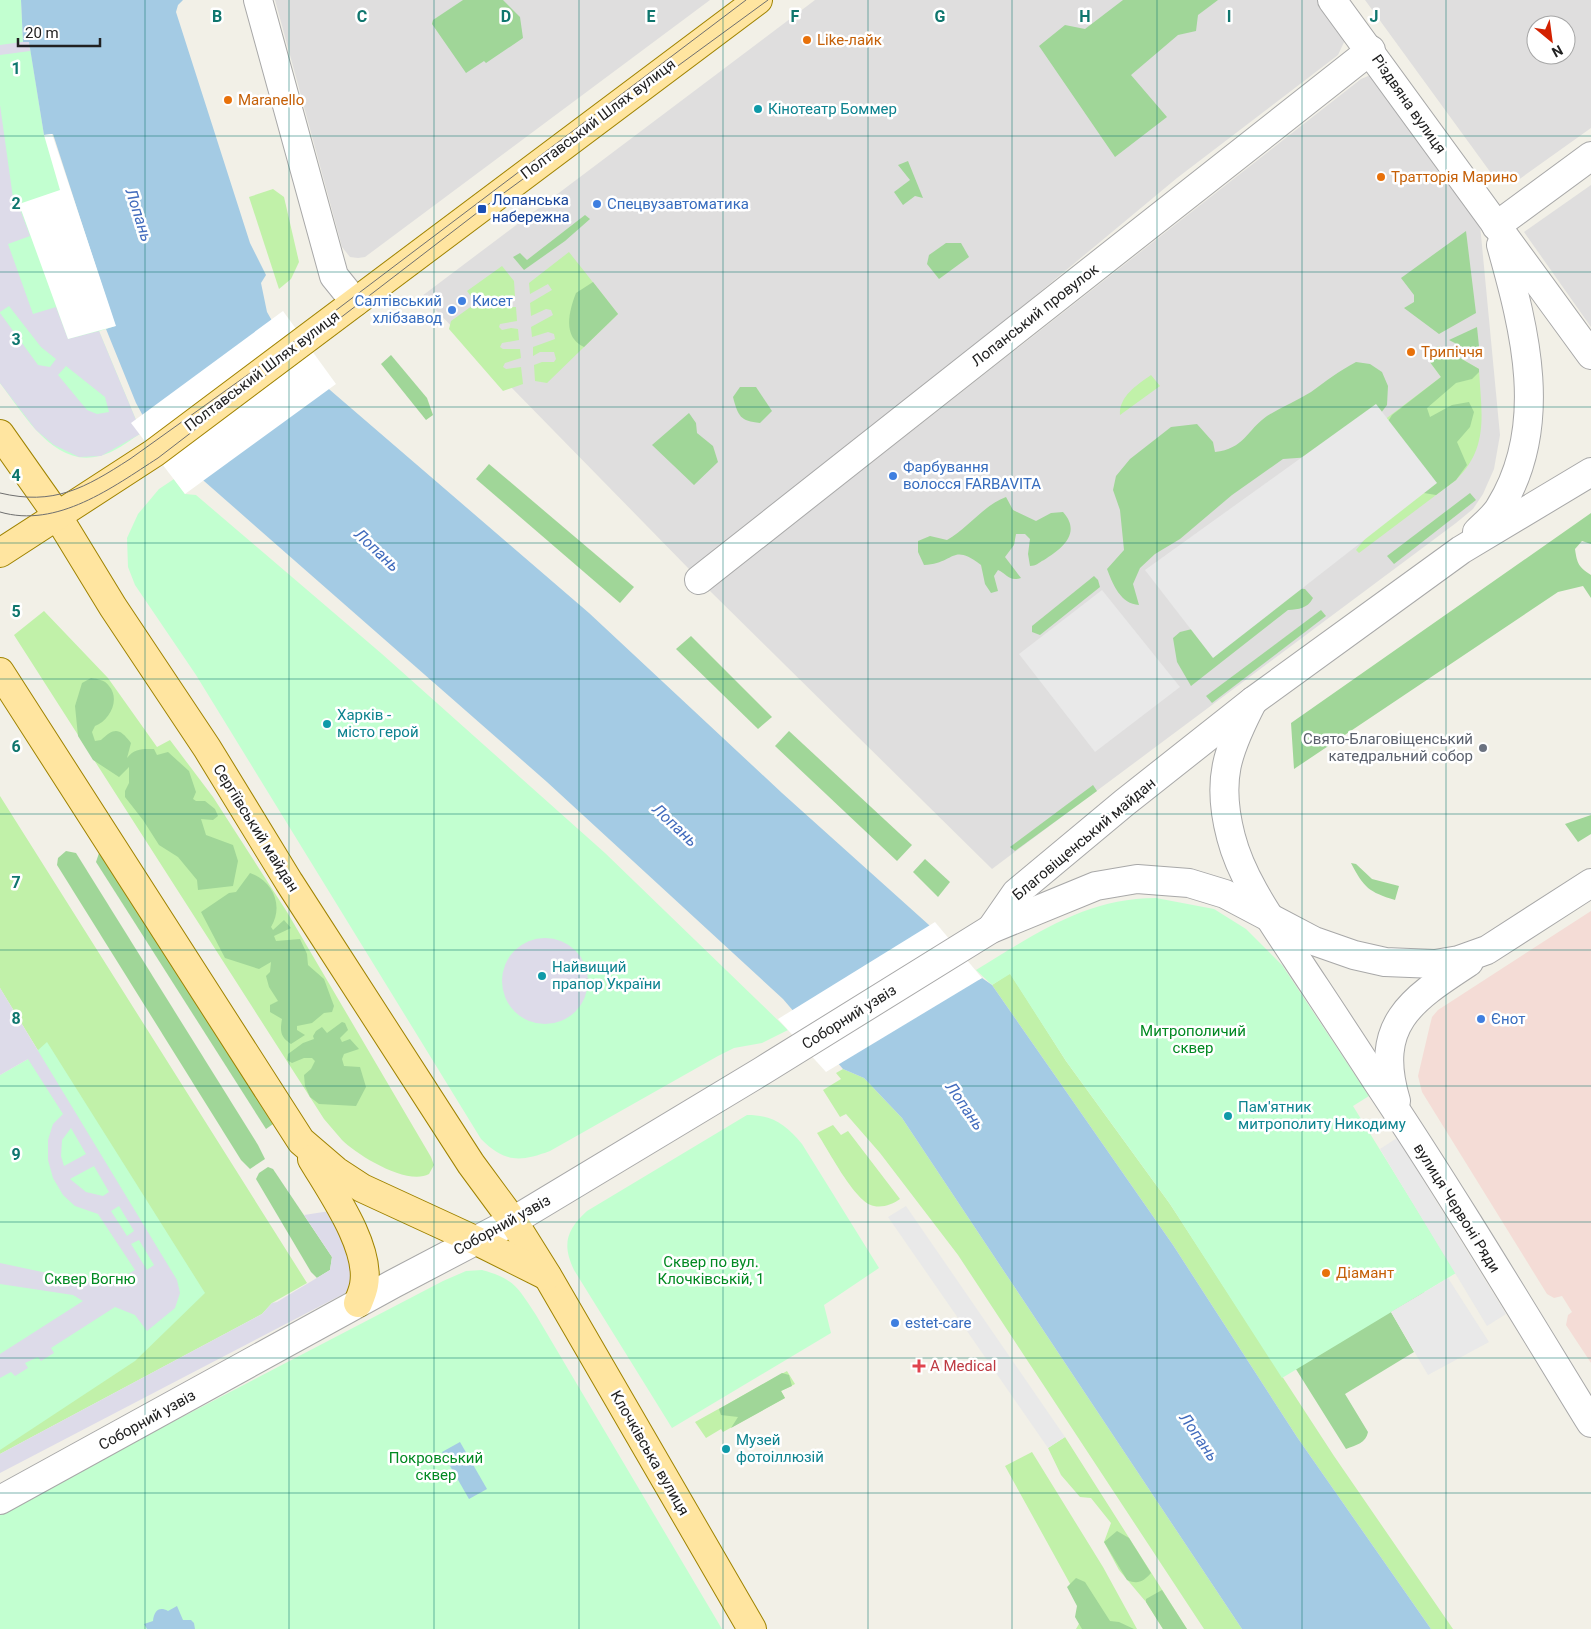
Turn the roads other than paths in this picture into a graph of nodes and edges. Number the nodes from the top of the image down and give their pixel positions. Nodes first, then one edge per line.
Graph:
1 (258, 0) edge
2 (758, 0) edge
3 (1332, 0) edge
4 (1371, 50) junction
5 (1591, 156) edge
6 (1496, 226) junction
7 (355, 302) junction
8 (1591, 356) edge
9 (0, 434) edge
10 (1591, 472) edge
11 (58, 517) junction
12 (1461, 550) junction
13 (0, 553) edge
14 (699, 580) dead end
15 (0, 672) edge
16 (1253, 702) junction
17 (1591, 883) edge
18 (1271, 920) junction
19 (991, 929) junction
20 (1487, 950) junction
21 (1401, 1116) junction
22 (301, 1140) junction
23 (513, 1221) junction
24 (477, 1240) junction
25 (548, 1277) junction
26 (358, 1303) junction
27 (1591, 1423) edge
28 (0, 1500) edge
29 (752, 1629) edge

1 - 7 street
2 - 7 main road, Полтавський Шлях вулиця
3 - 4 street, Різдвяна вулиця
4 - 6 street, Різдвяна вулиця
4 - 14 street, Лопанський провулок
5 - 6 street
6 - 8 street, Різдвяна вулиця
6 - 12 street
7 - 11 main road, Полтавський Шлях вулиця
9 - 11 main road, Сергіївський майдан
10 - 12 street
11 - 13 main road, Полтавський Шлях вулиця
11 - 23 main road, Сергіївський майдан
12 - 16 street, Благовіщенський майдан
15 - 22 main road
16 - 18 street, вулиця Червоні Ряди
16 - 19 street, Благовіщенський майдан
17 - 20 street, Благовіщенський майдан
18 - 19 street, Благовіщенський майдан
18 - 20 street, Благовіщенський майдан
18 - 21 street, вулиця Червоні Ряди
19 - 23 street, Соборний узвіз
20 - 21 street, Благовіщенський майдан
21 - 27 street, вулиця Червоні Ряди
22 - 24 main road
22 - 26 main road
23 - 24 street, Соборний узвіз
23 - 25 main road, Клочківська вулиця
24 - 25 main road
24 - 26 street, Соборний узвіз
25 - 29 main road, Клочківська вулиця
26 - 28 street, Соборний узвіз

